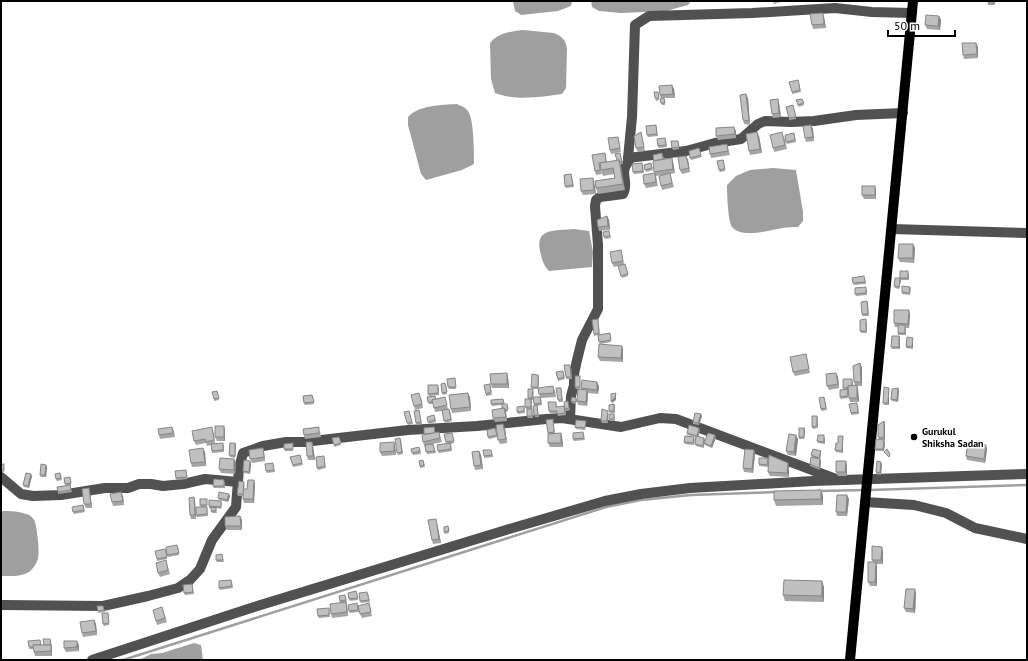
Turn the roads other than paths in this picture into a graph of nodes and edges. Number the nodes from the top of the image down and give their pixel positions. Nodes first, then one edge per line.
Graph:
1 (913, 1) edge
2 (912, 13) junction
3 (902, 113) junction
4 (628, 158) junction
5 (892, 229) junction
6 (1027, 233) edge
7 (570, 419) junction
8 (1027, 474) edge
9 (1, 477) edge
10 (868, 479) junction
11 (840, 480) junction
12 (238, 482) junction
13 (866, 500) junction
14 (1027, 540) edge
15 (1, 605) edge
16 (92, 660) edge
17 (850, 660) edge

1 - 2 main road
2 - 3 main road
2 - 4 street
3 - 4 street
3 - 5 main road
4 - 7 street
5 - 6 street
5 - 10 main road
7 - 11 street
7 - 12 street
8 - 10 street
9 - 12 street
10 - 11 street
10 - 13 main road
11 - 16 street
12 - 15 street
13 - 14 street
13 - 17 main road

